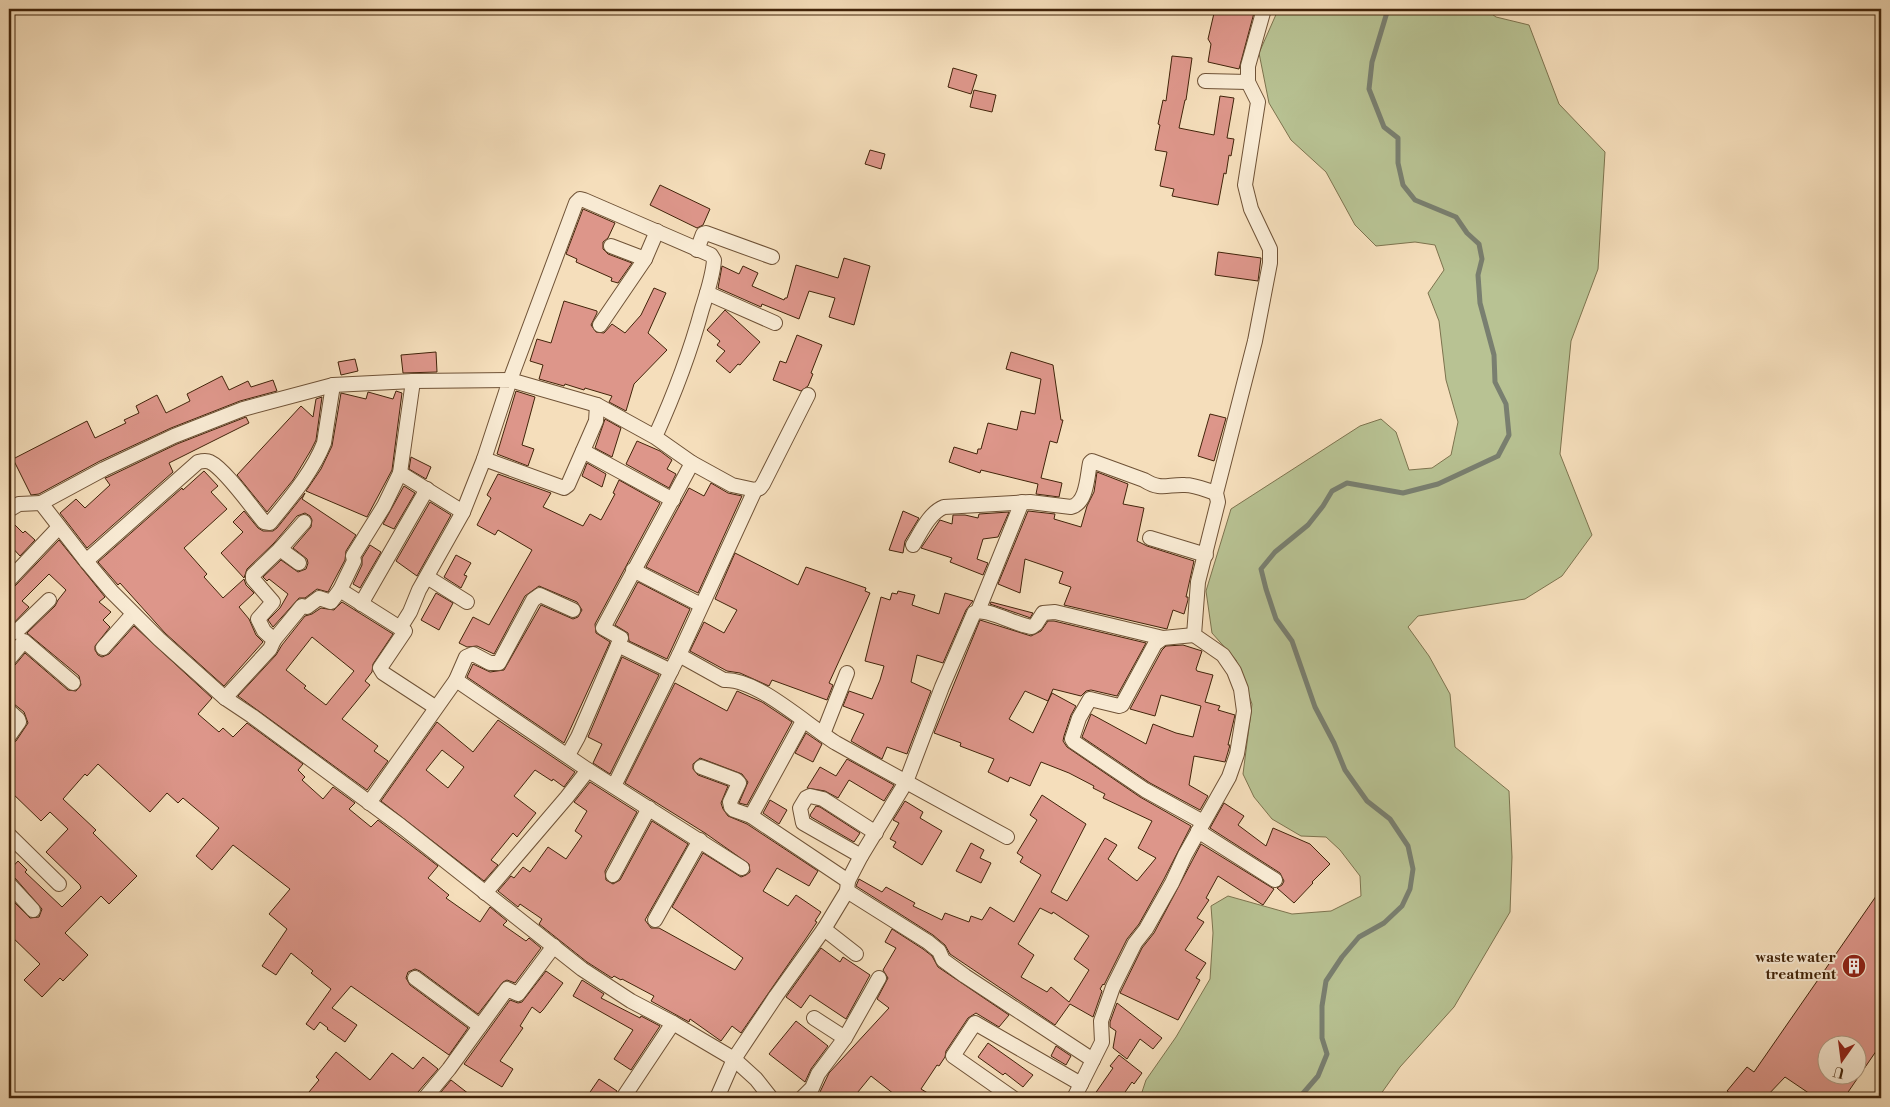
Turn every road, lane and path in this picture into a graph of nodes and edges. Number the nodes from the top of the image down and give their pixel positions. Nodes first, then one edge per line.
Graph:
1 (1264, 9) edge
2 (1205, 81) dead end
3 (1248, 82) junction
4 (657, 232) junction
5 (611, 246) dead end
6 (697, 250) junction
7 (772, 257) dead end
8 (645, 259) junction
9 (707, 293) junction
10 (775, 323) dead end
11 (600, 325) dead end
12 (510, 380) junction
13 (412, 381) junction
14 (333, 385) junction
15 (808, 394) dead end
16 (597, 405) junction
17 (655, 437) junction
18 (583, 451) junction
19 (484, 459) junction
20 (692, 464) junction
21 (400, 473) junction
22 (427, 489) junction
23 (755, 490) junction
24 (1216, 493) junction
25 (672, 500) junction
26 (1022, 502) junction
27 (41, 503) junction
28 (9, 510) edge
29 (463, 512) junction
30 (304, 522) dead end
31 (60, 528) junction
32 (1150, 538) dead end
33 (913, 545) dead end
34 (280, 549) junction
35 (1206, 555) junction
36 (86, 561) junction
37 (299, 563) dead end
38 (633, 570) junction
39 (427, 577) junction
40 (9, 580) edge
41 (340, 590) junction
42 (49, 600) dead end
43 (467, 602) dead end
44 (361, 604) junction
45 (701, 605) junction
46 (573, 610) dead end
47 (978, 611) junction
48 (133, 614) junction
49 (400, 628) junction
50 (16, 633) edge
51 (1194, 635) junction
52 (1163, 638) junction
53 (274, 640) junction
54 (618, 645) junction
55 (103, 648) dead end
56 (679, 655) junction
57 (9, 659) edge
58 (671, 671) junction
59 (847, 673) dead end
60 (456, 680) junction
61 (74, 683) dead end
62 (225, 698) junction
63 (435, 707) junction
64 (9, 711) edge
65 (803, 721) junction
66 (823, 734) junction
67 (9, 736) edge
68 (568, 756) junction
69 (701, 767) dead end
70 (588, 770) junction
71 (906, 782) junction
72 (614, 786) junction
73 (369, 803) junction
74 (650, 808) junction
75 (751, 816) junction
76 (1200, 827) junction
77 (876, 833) junction
78 (9, 835) edge
79 (1007, 837) dead end
80 (700, 840) junction
81 (861, 856) junction
82 (742, 868) dead end
83 (613, 875) dead end
84 (1275, 880) dead end
85 (9, 884) edge
86 (59, 884) dead end
87 (847, 886) junction
88 (485, 893) junction
89 (33, 910) dead end
90 (655, 920) dead end
91 (824, 929) junction
92 (554, 946) junction
93 (856, 954) dead end
94 (415, 978) dead end
95 (879, 978) dead end
96 (814, 1018) dead end
97 (673, 1022) junction
98 (480, 1026) junction
99 (845, 1038) junction
100 (734, 1059) junction
101 (1093, 1060) junction
102 (1081, 1084) junction
103 (425, 1098) edge
104 (623, 1098) edge
105 (717, 1098) edge
106 (771, 1098) edge
107 (802, 1098) edge
108 (1013, 1098) edge
109 (1074, 1098) edge

1 - 3 street
2 - 3 street
3 - 24 street
4 - 6 street
4 - 8 street
4 - 12 street
5 - 8 street
6 - 7 street
6 - 9 street
8 - 11 street
9 - 10 street
9 - 17 street
12 - 13 street
12 - 16 street
12 - 19 street
13 - 14 street
13 - 21 street
14 - 27 street
14 - 36 street
15 - 23 street
16 - 17 street
16 - 18 street
17 - 20 street
18 - 19 street
18 - 25 street
19 - 29 street
20 - 23 street
20 - 25 street
21 - 22 street
21 - 41 street
22 - 29 street
22 - 44 street
23 - 45 street
24 - 26 street
24 - 35 street
25 - 38 street
26 - 33 street
26 - 47 street
27 - 28 street
27 - 31 street
29 - 39 street
30 - 34 street
31 - 36 street
31 - 40 street
32 - 35 street
34 - 37 street
34 - 53 street
35 - 51 street
36 - 48 street
38 - 45 street
38 - 54 street
39 - 43 street
39 - 49 street
41 - 44 street
41 - 53 street
42 - 50 street
44 - 49 street
45 - 56 street
46 - 60 street
47 - 52 street
47 - 71 street
48 - 55 street
48 - 62 street
49 - 63 street
50 - 57 street
50 - 61 street
51 - 52 street
51 - 76 street
52 - 76 street
53 - 62 street
54 - 58 street
54 - 68 street
56 - 58 street
56 - 65 street
58 - 72 street
59 - 66 street
60 - 63 street
60 - 68 street
62 - 73 street
63 - 73 street
64 - 67 street
65 - 66 street
65 - 75 street
66 - 71 street
68 - 70 street
69 - 75 street
70 - 72 street
70 - 88 street
71 - 77 street
71 - 79 street
72 - 74 street
73 - 88 street
74 - 80 street
74 - 83 street
75 - 87 street
76 - 84 street
76 - 101 street
77 - 81 street
77 - 81 street
78 - 86 street
80 - 82 street
80 - 90 street
81 - 87 street
85 - 89 street
87 - 91 street
87 - 101 street
88 - 92 street
91 - 93 street
91 - 100 street
92 - 97 street
92 - 98 street
94 - 98 street
95 - 99 street
96 - 99 street
97 - 100 street
97 - 104 street
98 - 103 street
99 - 107 street
100 - 105 street
100 - 106 street
101 - 102 street
102 - 108 street
102 - 109 street

